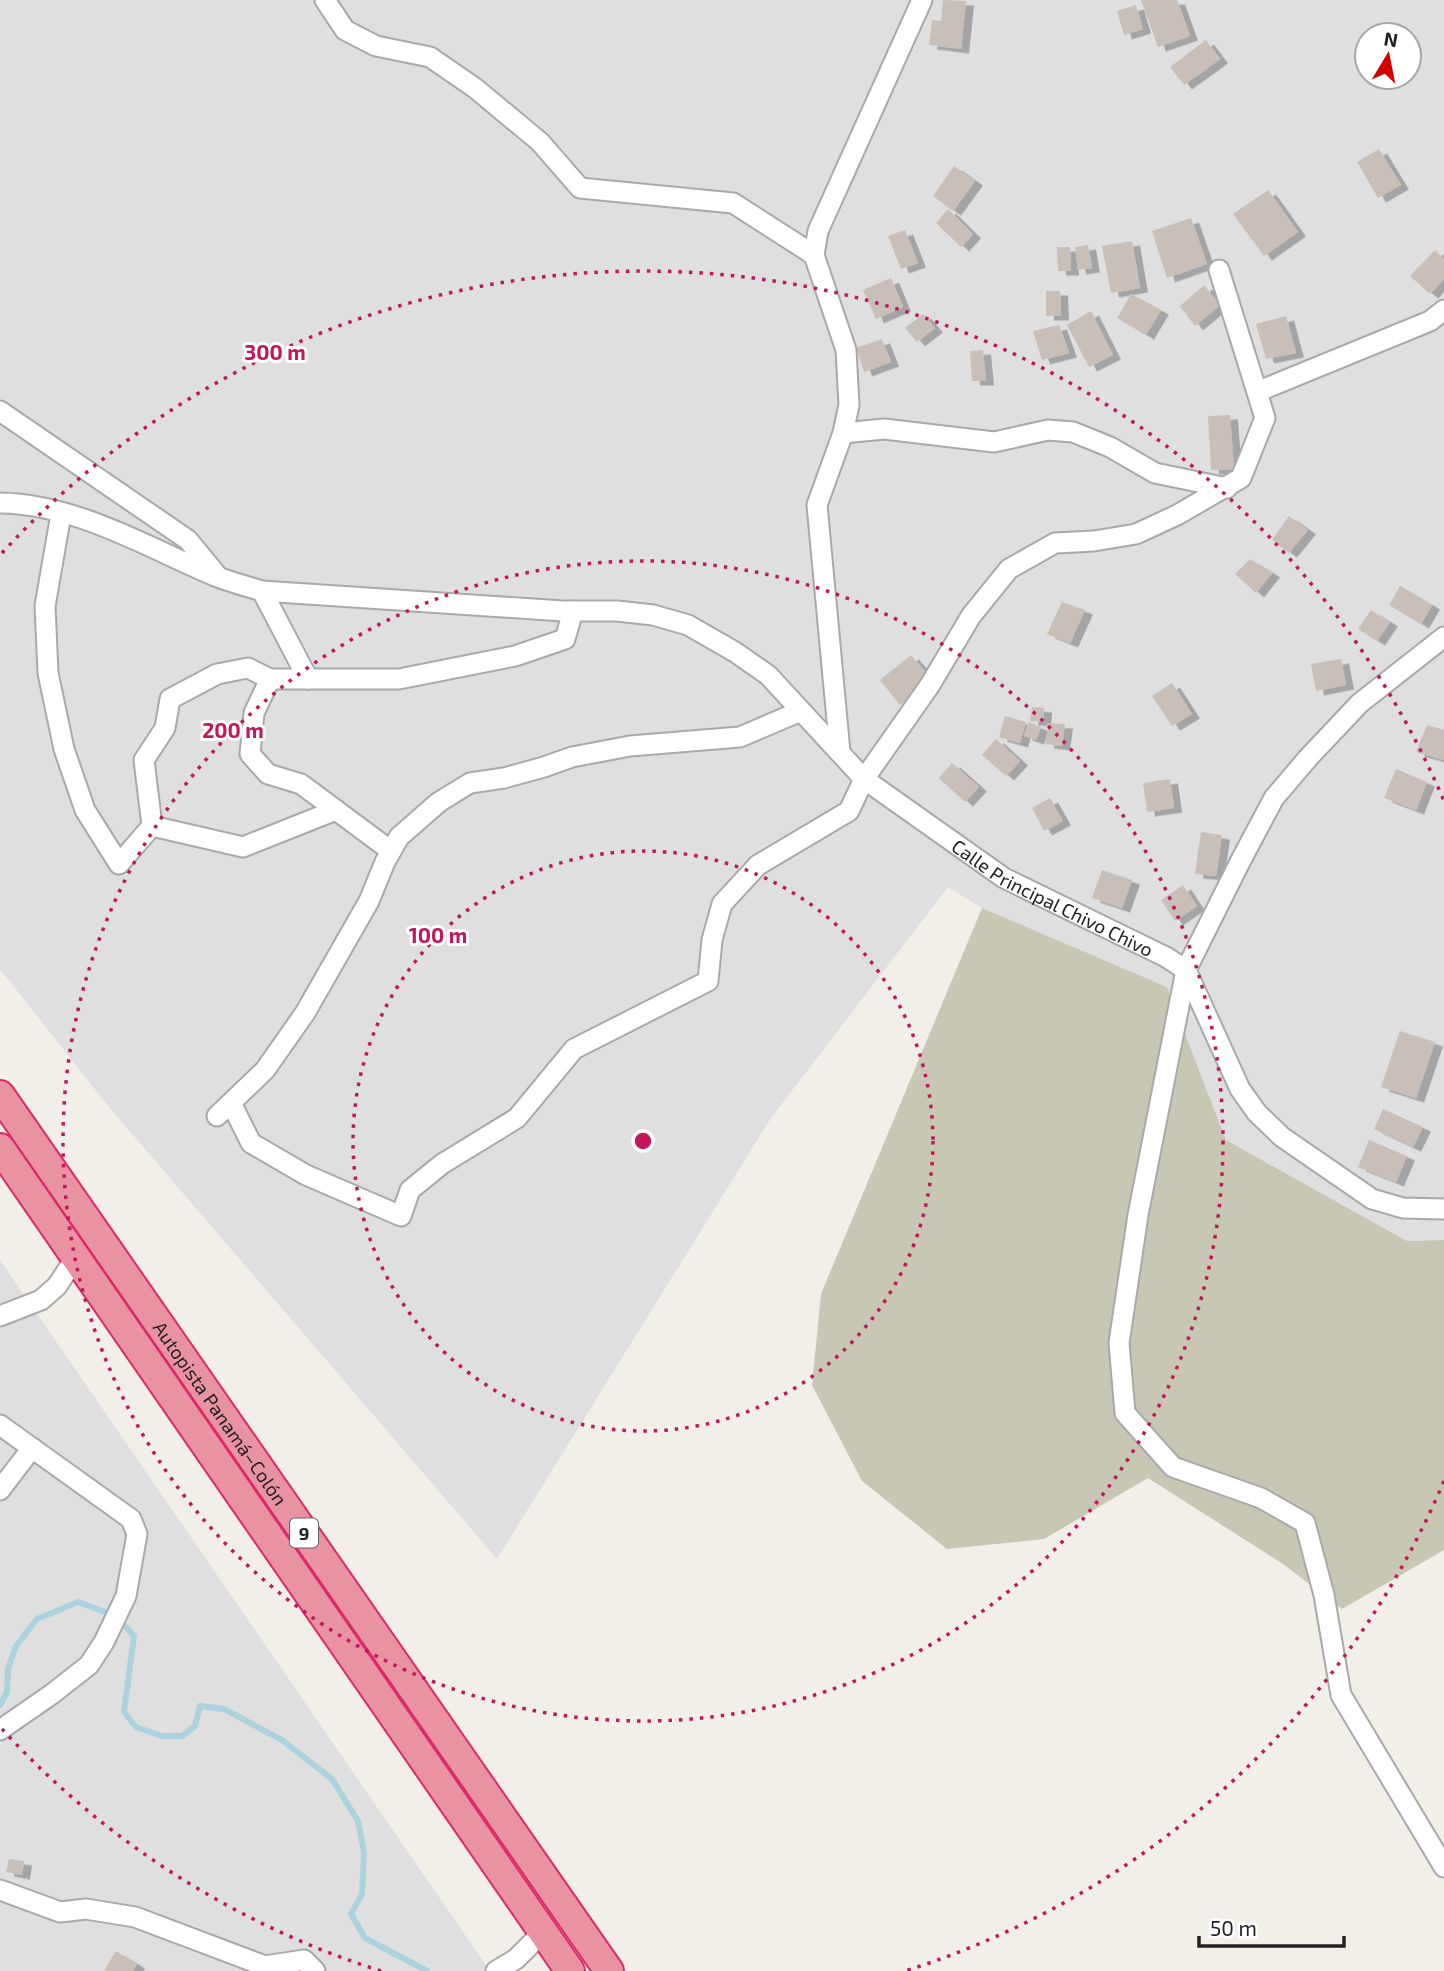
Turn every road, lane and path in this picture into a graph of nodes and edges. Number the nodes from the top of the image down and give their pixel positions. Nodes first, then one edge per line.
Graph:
1 (325, 0) edge
2 (922, 0) edge
3 (814, 255) junction
4 (1219, 270) dead end
5 (1444, 310) edge
6 (1259, 391) junction
7 (0, 411) edge
8 (843, 433) junction
9 (1227, 488) junction
10 (0, 503) edge
11 (61, 514) junction
12 (218, 577) junction
13 (262, 591) junction
14 (573, 611) junction
15 (1444, 637) edge
16 (270, 679) junction
17 (308, 679) junction
18 (801, 711) junction
19 (840, 752) junction
20 (864, 779) junction
21 (336, 810) junction
22 (152, 826) junction
23 (391, 851) junction
24 (1186, 970) junction
25 (0, 1095) edge
26 (0, 1148) edge
27 (1444, 1209) edge
28 (76, 1257) junction
29 (0, 1316) edge
30 (0, 1425) edge
31 (32, 1448) junction
32 (0, 1490) edge
33 (0, 1730) edge
34 (1444, 1867) edge
35 (0, 1891) edge
36 (543, 1932) junction
37 (315, 1971) edge
38 (496, 1971) edge
39 (570, 1971) edge
40 (609, 1971) edge

1 - 3 street
2 - 3 street
3 - 8 street
4 - 6 street
5 - 6 street
6 - 9 street
7 - 12 street
8 - 9 street
8 - 19 street
9 - 20 street
10 - 11 street, Calle Principal Chivo Chivo
11 - 12 street, Calle Principal Chivo Chivo
11 - 22 street
12 - 13 street, Calle Principal Chivo Chivo
13 - 14 street, Calle Principal Chivo Chivo
13 - 17 street
14 - 17 street
14 - 18 street, Calle Principal Chivo Chivo
15 - 24 street
16 - 17 street
16 - 21 street
16 - 22 street
18 - 19 street, Calle Principal Chivo Chivo
18 - 23 street
19 - 20 street, Calle Principal Chivo Chivo
20 - 23 street
20 - 24 street, Calle Principal Chivo Chivo
21 - 22 street
21 - 23 street
24 - 27 street
24 - 34 street
25 - 40 highway, Autopista Panamá–Colón / 9
26 - 28 highway, Autopista Panamá–Colón / 9
28 - 29 street
28 - 36 highway, Autopista Panamá–Colón / 9
30 - 31 street
31 - 32 street
31 - 33 street
35 - 37 street
36 - 38 street
36 - 39 highway, Autopista Panamá–Colón / 9

